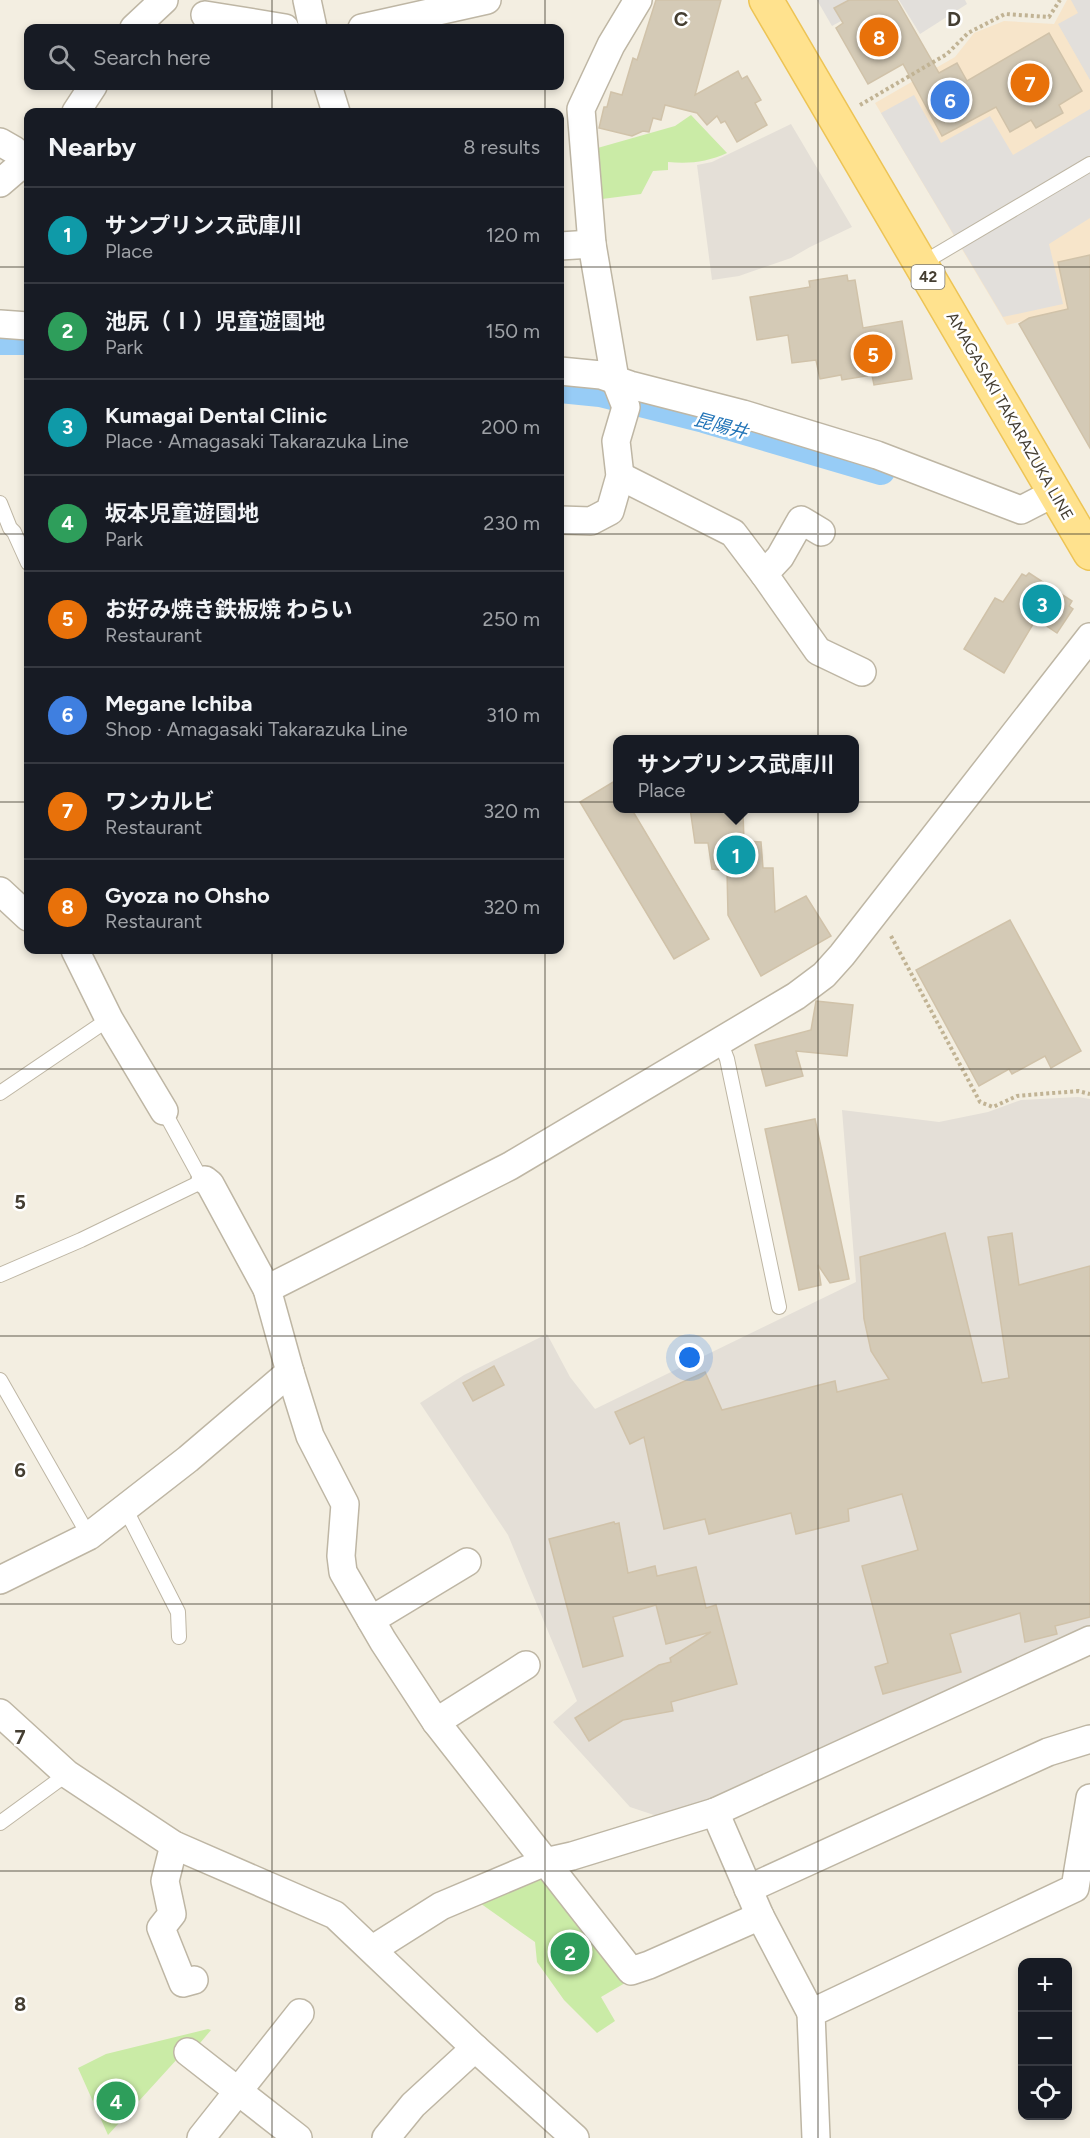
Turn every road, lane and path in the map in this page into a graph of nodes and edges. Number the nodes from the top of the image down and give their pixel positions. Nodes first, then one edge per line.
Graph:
1 (165, 0) edge
2 (307, 0) edge
3 (487, 0) edge
4 (638, 0) edge
5 (766, 0) edge
6 (1060, 0) edge
7 (438, 5) edge
8 (205, 15) dead end
9 (138, 24) edge
10 (260, 24) edge
11 (312, 24) edge
12 (375, 24) edge
13 (90, 90) edge
14 (329, 90) edge
15 (79, 108) edge
16 (335, 108) edge
17 (569, 111) edge
18 (836, 119) junction
19 (0, 142) edge
20 (24, 158) edge
21 (24, 163) edge
22 (1090, 164) edge
23 (0, 183) edge
24 (592, 244) junction
25 (564, 246) edge
26 (921, 264) junction
27 (0, 324) edge
28 (24, 326) edge
29 (564, 371) edge
30 (615, 379) junction
31 (620, 476) junction
32 (1054, 493) junction
33 (0, 503) edge
34 (564, 520) edge
35 (821, 532) dead end
36 (24, 554) edge
37 (1090, 554) edge
38 (764, 574) junction
39 (1090, 637) edge
40 (862, 672) dead end
41 (0, 891) edge
42 (24, 913) edge
43 (873, 916) junction
44 (76, 954) edge
45 (109, 1019) junction
46 (720, 1041) junction
47 (0, 1093) edge
48 (1090, 1094) edge
49 (164, 1111) joint
50 (205, 1180) junction
51 (0, 1275) edge
52 (267, 1288) junction
53 (778, 1307) dead end
54 (290, 1372) junction
55 (0, 1380) edge
56 (126, 1510) junction
57 (89, 1536) junction
58 (467, 1562) dead end
59 (0, 1580) edge
60 (371, 1620) junction
61 (179, 1637) dead end
62 (1090, 1640) edge
63 (526, 1665) dead end
64 (0, 1713) edge
65 (436, 1722) junction
66 (1090, 1739) edge
67 (67, 1774) junction
68 (1090, 1798) edge
69 (715, 1812) junction
70 (0, 1823) edge
71 (174, 1845) junction
72 (545, 1862) junction
73 (1082, 1887) edge
74 (748, 1889) junction
75 (760, 1916) junction
76 (373, 1949) junction
77 (194, 1980) dead end
78 (300, 2013) dead end
79 (812, 2013) junction
80 (475, 2048) junction
81 (188, 2052) dead end
82 (238, 2090) junction
83 (201, 2138) edge
84 (298, 2138) edge
85 (386, 2138) edge
86 (575, 2138) edge
87 (816, 2138) edge

1 - 9 street
2 - 11 street
3 - 7 street
4 - 17 street
5 - 18 main road, AMAGASAKI TAKARAZUKA LINE / 42
6 - 18 path
7 - 12 street
8 - 10 street
13 - 15 street
14 - 16 street
17 - 24 street
18 - 26 main road, AMAGASAKI TAKARAZUKA LINE / 42
19 - 20 street
21 - 23 street
22 - 26 lane
24 - 25 street
24 - 30 street
26 - 32 main road, AMAGASAKI TAKARAZUKA LINE / 42
27 - 28 street
29 - 30 street
30 - 31 street
30 - 32 street
31 - 34 street
31 - 38 street
32 - 37 main road, AMAGASAKI TAKARAZUKA LINE / 42
33 - 36 lane
35 - 38 street
38 - 40 street
39 - 43 street
41 - 42 street
43 - 46 street
43 - 48 path
44 - 45 street
45 - 47 lane
45 - 49 street
46 - 52 street
46 - 53 lane
49 - 50 lane
50 - 51 lane
50 - 52 street
52 - 54 street
54 - 56 street
54 - 60 street
55 - 57 lane
56 - 57 street
56 - 61 lane
57 - 59 street
58 - 60 street
60 - 65 street
62 - 69 street
63 - 65 street
64 - 67 street
65 - 72 street
66 - 74 street
67 - 70 lane
67 - 71 street
68 - 73 street
69 - 72 street
69 - 74 street
71 - 76 street
71 - 77 street
72 - 75 street
72 - 76 street
73 - 79 street
74 - 75 street
75 - 79 street
76 - 80 street
78 - 82 street
79 - 87 street
80 - 85 street
80 - 86 street
81 - 82 street
82 - 83 street
82 - 84 street

